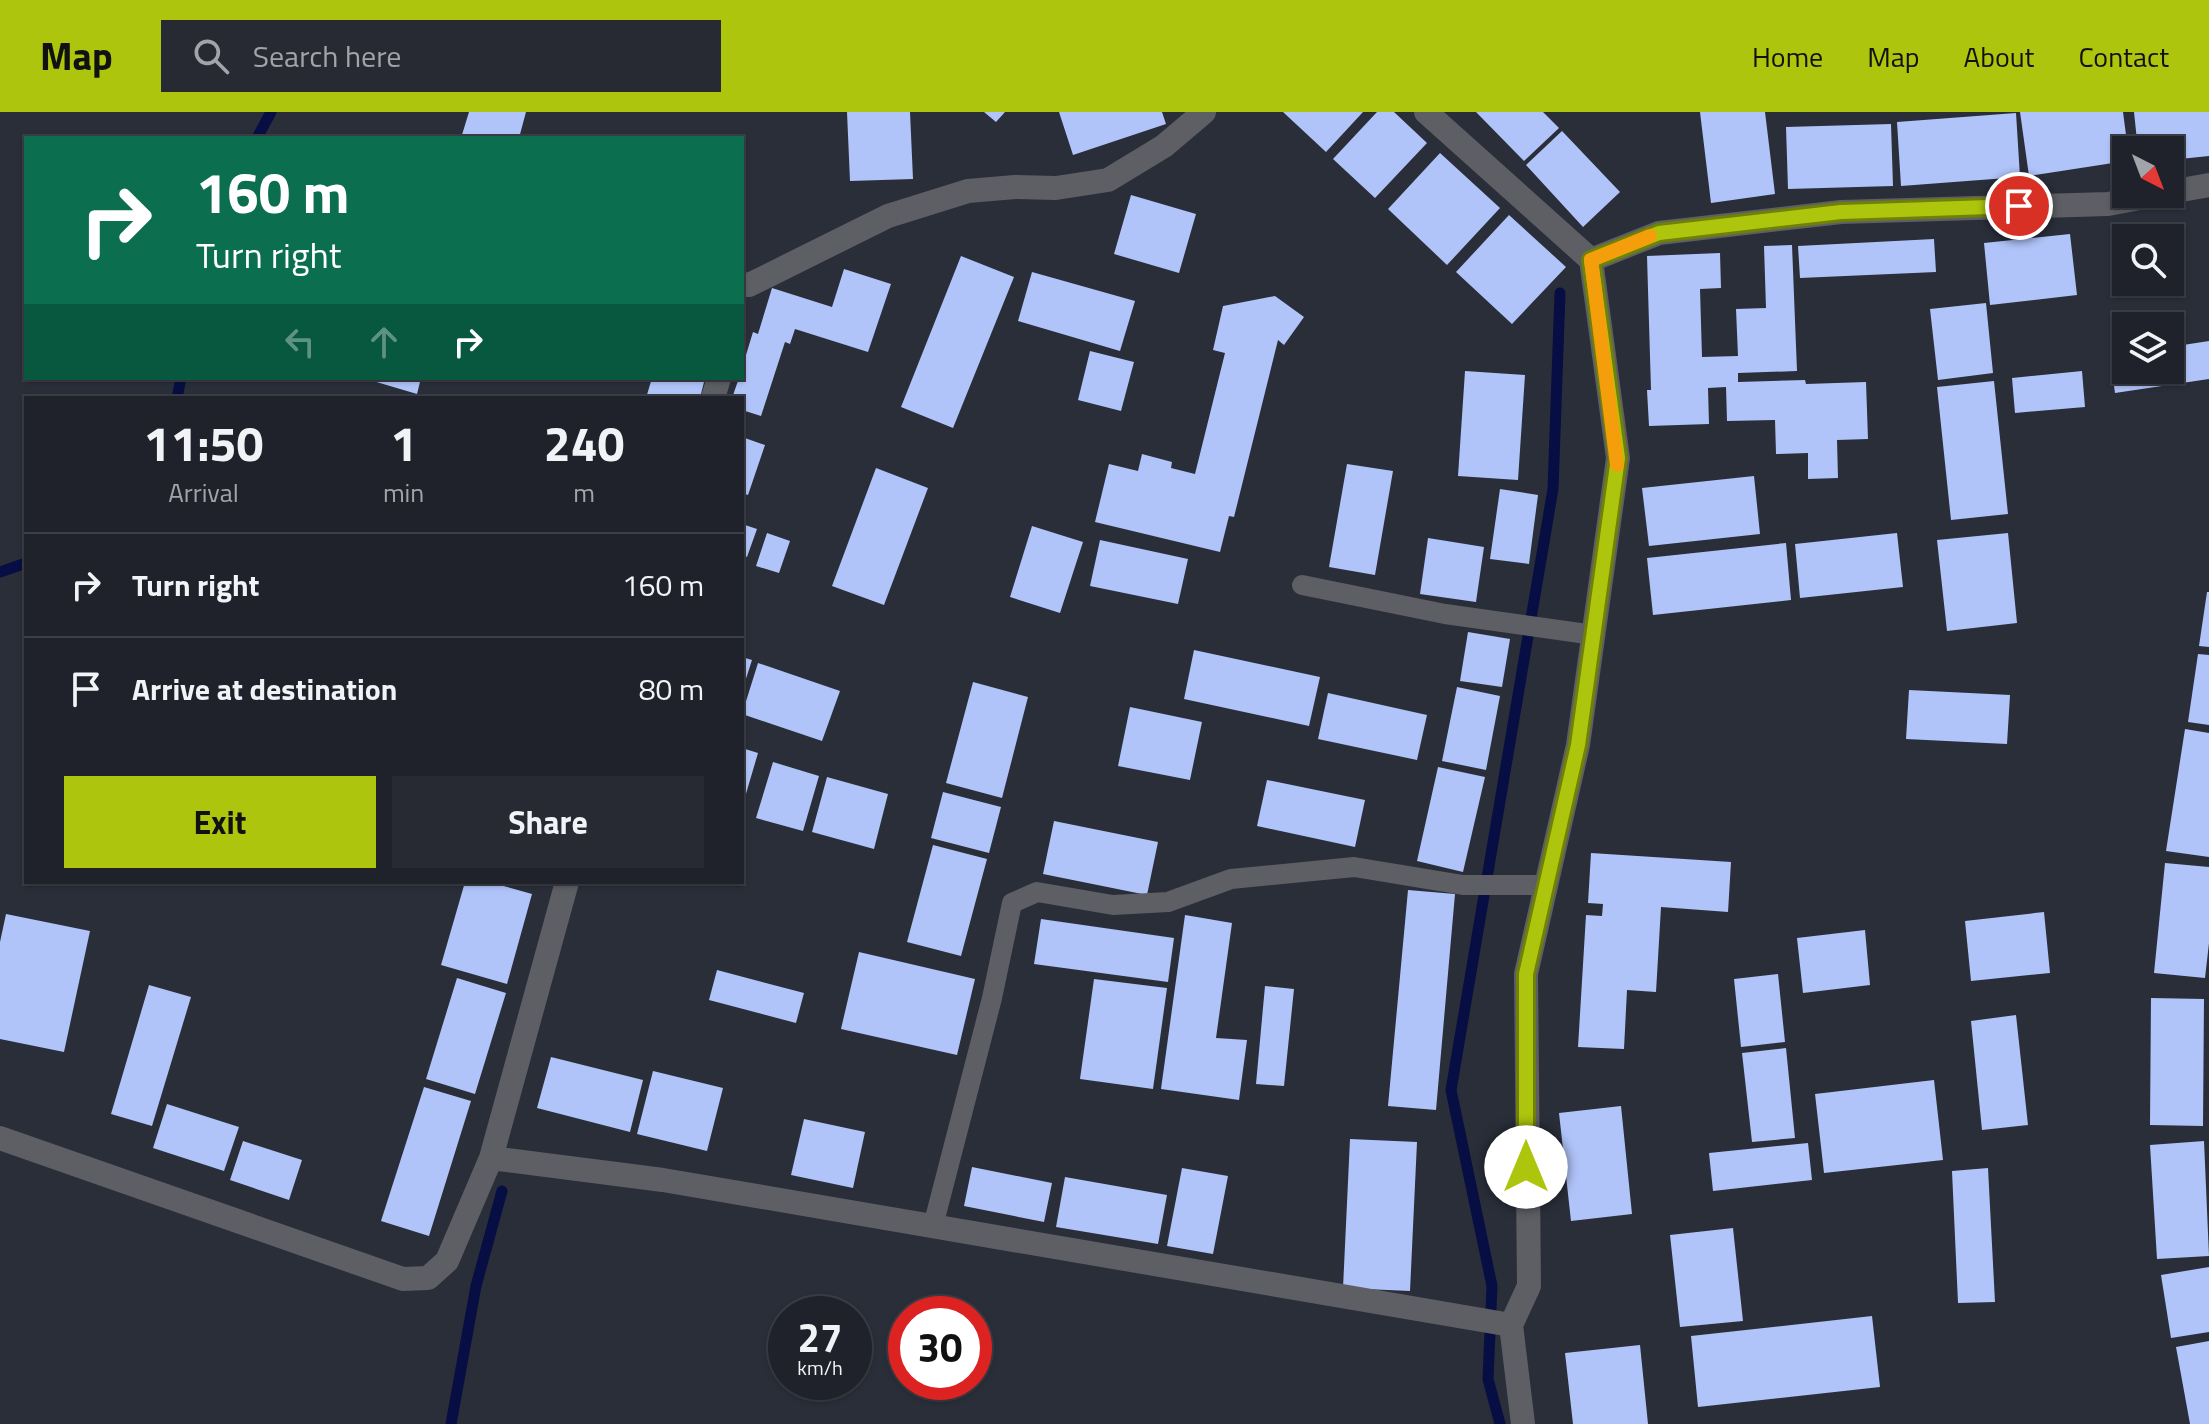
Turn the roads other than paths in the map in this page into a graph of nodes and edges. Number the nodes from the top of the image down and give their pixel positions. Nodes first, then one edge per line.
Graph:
1 (1204, 112) edge
2 (1426, 112) edge
3 (2209, 185) edge
4 (2184, 189) edge
5 (2112, 203) edge
6 (1591, 260) junction
7 (744, 292) edge
8 (1302, 585) dead end
9 (1594, 635) junction
10 (566, 884) edge
11 (1546, 885) junction
12 (0, 1138) edge
13 (491, 1158) junction
14 (933, 1226) junction
15 (1511, 1325) junction
16 (1523, 1424) edge

1 - 7 street
2 - 6 street
3 - 4 street
5 - 6 street
6 - 9 street
8 - 9 lane
9 - 11 street
10 - 13 street
11 - 14 lane
11 - 15 street
12 - 13 street
13 - 14 street
14 - 15 street
15 - 16 street

